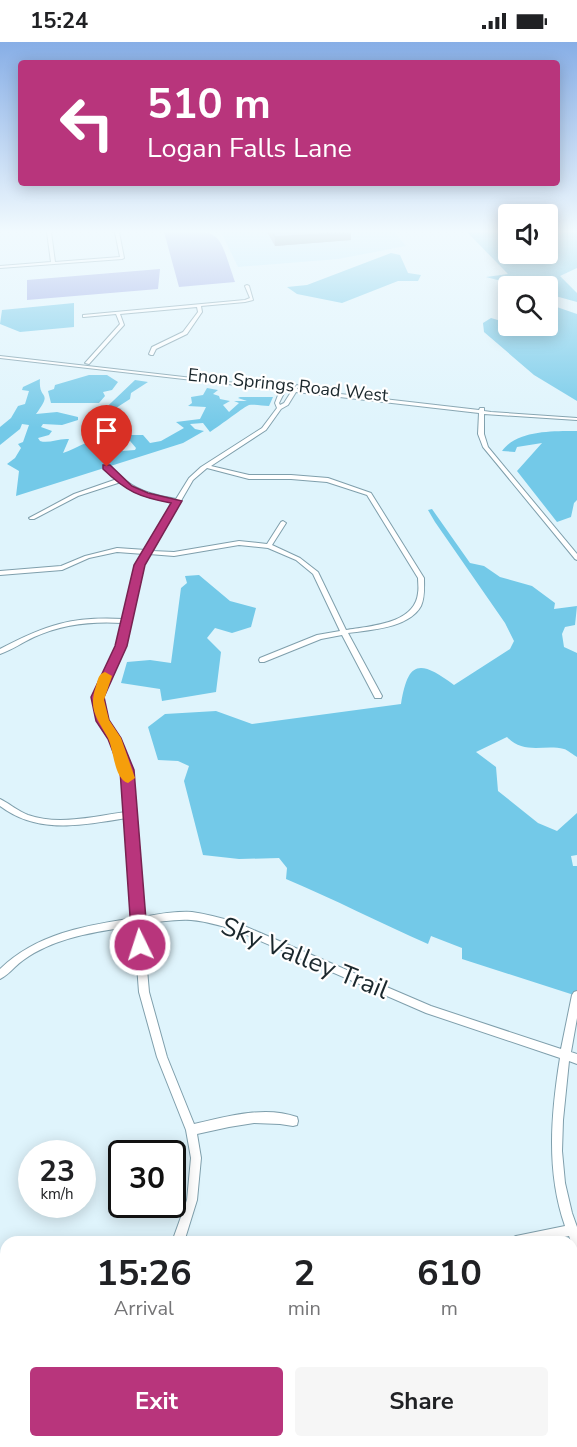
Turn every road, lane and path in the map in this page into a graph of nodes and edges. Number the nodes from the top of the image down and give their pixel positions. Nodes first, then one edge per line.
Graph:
1 (251, 298) edge
2 (199, 305) junction
3 (118, 313) junction
4 (84, 315) dead end
5 (151, 354) dead end
6 (0, 355) edge
7 (87, 363) junction
8 (284, 387) junction
9 (295, 388) junction
10 (279, 408) junction
11 (482, 410) junction
12 (577, 414) edge
13 (577, 419) edge
14 (206, 466) junction
15 (107, 467) dead end
16 (121, 480) junction
17 (177, 501) junction
18 (32, 518) dead end
19 (283, 523) dead end
20 (269, 546) junction
21 (146, 553) junction
22 (577, 558) edge
23 (0, 573) edge
24 (128, 621) junction
25 (344, 632) junction
26 (0, 652) edge
27 (262, 660) dead end
28 (378, 696) dead end
29 (0, 802) edge
30 (130, 814) junction
31 (139, 921) junction
32 (1, 973) edge
33 (577, 994) edge
34 (564, 1056) junction
35 (577, 1059) edge
36 (293, 1121) dead end
37 (191, 1130) junction
38 (571, 1230) junction
39 (180, 1236) edge
40 (544, 1236) edge
41 (574, 1236) edge

1 - 2 street
2 - 3 street
2 - 5 street
3 - 4 street
3 - 7 street
6 - 7 street, Enon Springs Road West
6 - 8 street
7 - 8 street, Enon Springs Road West
8 - 9 street
8 - 10 street
9 - 10 street
9 - 11 street
10 - 14 street
11 - 12 street
11 - 13 street
11 - 22 street
14 - 17 street
14 - 25 street
15 - 16 street
16 - 17 street
16 - 18 street
17 - 21 street
19 - 20 street
20 - 21 street
20 - 25 street
21 - 23 street
21 - 24 street
24 - 26 street
24 - 30 street
25 - 27 street
25 - 28 street
29 - 30 street
30 - 31 street
31 - 32 street, Sky Valley Trail
31 - 34 street, Sky Valley Trail
31 - 37 street
33 - 34 street
34 - 35 street, Sky Valley Trail
34 - 38 street
36 - 37 street
37 - 39 street
38 - 40 street
38 - 41 street

